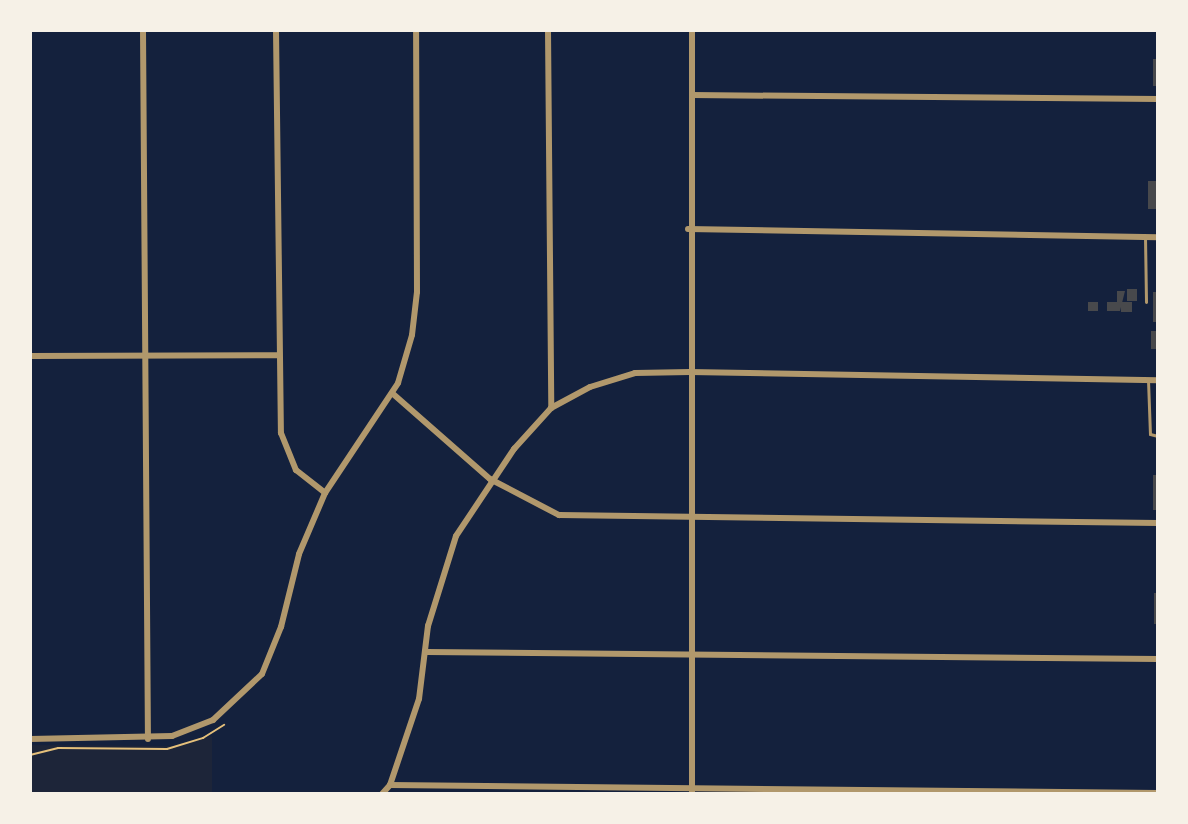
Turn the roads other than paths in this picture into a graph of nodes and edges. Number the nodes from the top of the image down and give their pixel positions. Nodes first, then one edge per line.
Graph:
1 (143, 30) edge
2 (276, 30) edge
3 (416, 30) edge
4 (548, 30) edge
5 (692, 30) edge
6 (692, 95) junction
7 (1158, 99) edge
8 (688, 229) junction
9 (1145, 237) junction
10 (1158, 237) edge
11 (1146, 302) dead end
12 (146, 355) junction
13 (279, 355) junction
14 (30, 356) edge
15 (690, 372) junction
16 (1148, 380) junction
17 (1158, 380) edge
18 (392, 393) junction
19 (1149, 398) junction
20 (1158, 398) edge
21 (551, 408) junction
22 (1158, 436) edge
23 (490, 479) junction
24 (325, 493) junction
25 (693, 519) junction
26 (1158, 523) edge
27 (427, 652) junction
28 (692, 654) junction
29 (1158, 659) edge
30 (30, 739) edge
31 (148, 739) junction
32 (390, 785) junction
33 (692, 792) edge
34 (1158, 793) edge
35 (382, 794) edge

1 - 12 street
2 - 13 street
3 - 18 street
4 - 21 street
5 - 6 street
6 - 7 street
6 - 8 street
8 - 9 street
8 - 15 street
9 - 10 street
9 - 11 lane
12 - 13 street
12 - 14 street
12 - 31 street
13 - 24 street
15 - 16 street
15 - 21 street
15 - 25 street
16 - 17 street
16 - 19 lane
18 - 23 street
18 - 24 street
19 - 20 lane
19 - 22 lane
21 - 23 street
23 - 25 street
23 - 27 street
24 - 31 street
25 - 26 street
25 - 28 street
27 - 28 street
27 - 32 street
28 - 29 street
28 - 33 street
30 - 31 street
32 - 33 street
32 - 35 street
33 - 34 street

